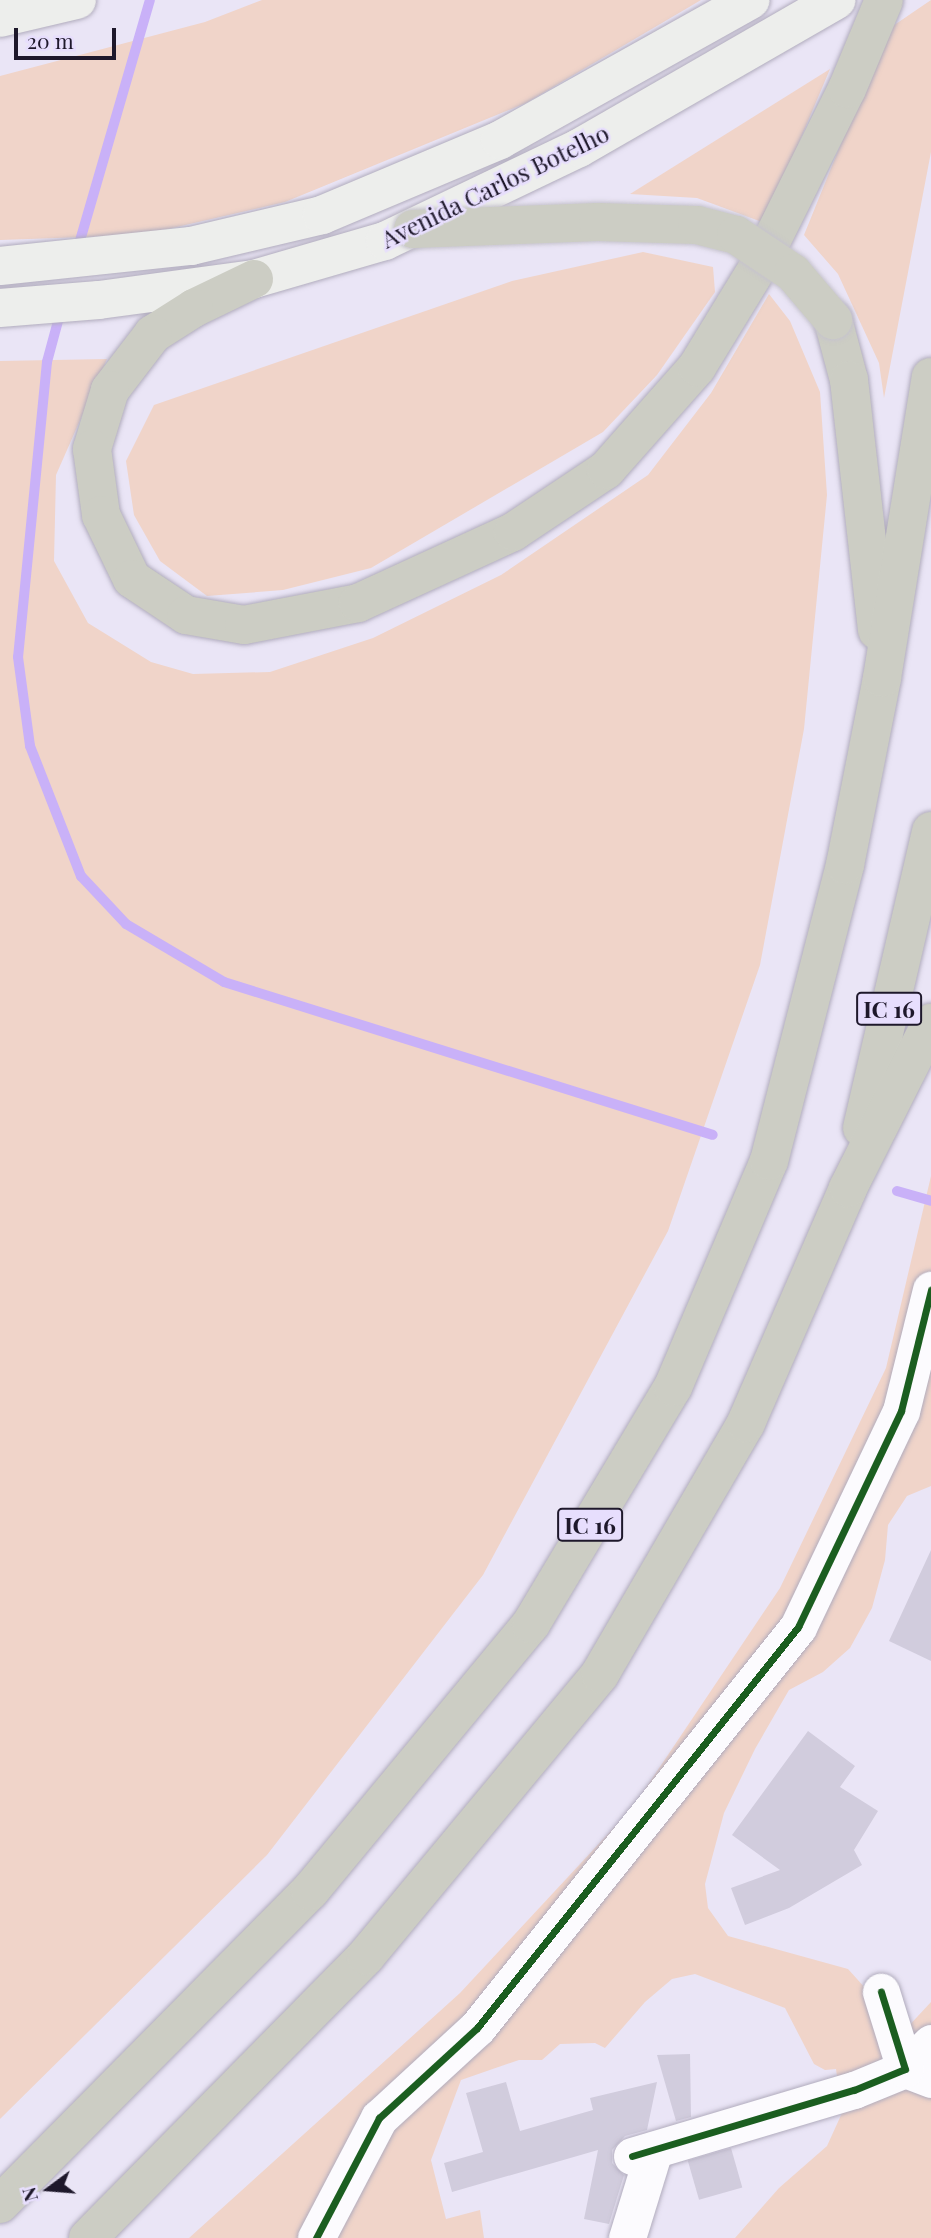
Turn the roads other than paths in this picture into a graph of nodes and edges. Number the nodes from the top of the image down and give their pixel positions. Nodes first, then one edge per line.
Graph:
1 (77, 0) edge
2 (751, 0) edge
3 (836, 0) edge
4 (884, 0) edge
5 (0, 18) edge
6 (413, 229) junction
7 (0, 266) edge
8 (254, 279) junction
9 (0, 308) edge
10 (931, 377) edge
11 (882, 678) junction
12 (931, 831) edge
13 (931, 1023) edge
14 (848, 1188) junction
15 (929, 1307) edge
16 (880, 1992) dead end
17 (931, 2043) edge
18 (918, 2074) edge
19 (0, 2204) edge
20 (88, 2238) edge
21 (316, 2238) edge
22 (627, 2238) edge

1 - 5 main road
2 - 7 main road, Avenida Carlos Botelho
3 - 6 main road, Avenida Carlos Botelho
4 - 8 highway
6 - 8 main road, Avenida Carlos Botelho
6 - 11 highway, bridge
8 - 9 main road, Avenida Carlos Botelho
10 - 11 highway, IC 16
11 - 19 highway, IC 16
12 - 14 highway, IC 16
13 - 14 highway
14 - 20 highway, IC 16
15 - 21 street
16 - 18 street
17 - 18 street
18 - 22 street

